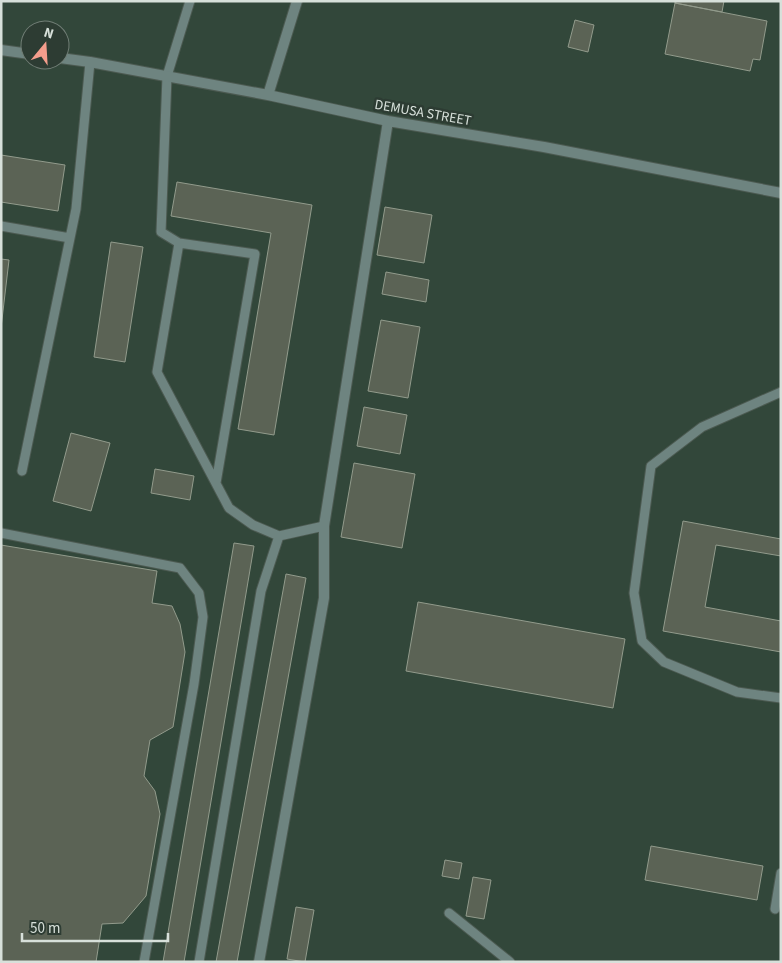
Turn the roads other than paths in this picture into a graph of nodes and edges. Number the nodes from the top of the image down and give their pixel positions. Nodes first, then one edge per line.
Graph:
1 (190, 1) edge
2 (297, 1) edge
3 (1, 50) edge
4 (20, 53) edge
5 (70, 59) edge
6 (90, 62) junction
7 (167, 76) junction
8 (268, 95) junction
9 (388, 121) junction
10 (781, 193) edge
11 (1, 226) edge
12 (70, 238) junction
13 (179, 242) junction
14 (781, 392) edge
15 (22, 471) dead end
16 (216, 484) junction
17 (324, 526) junction
18 (1, 533) edge
19 (279, 536) junction
20 (781, 698) edge
21 (781, 873) edge
22 (775, 909) dead end
23 (449, 913) dead end
24 (144, 962) edge
25 (199, 962) edge
26 (259, 962) edge
27 (510, 962) edge

1 - 7 lane
2 - 8 street
3 - 4 street
5 - 6 street, DEMUSA STREET
6 - 7 street, DEMUSA STREET
6 - 12 lane
7 - 8 street, DEMUSA STREET
7 - 13 lane
8 - 9 street, DEMUSA STREET
9 - 10 street, DEMUSA STREET
9 - 17 street
11 - 12 lane
12 - 15 lane
13 - 16 lane
13 - 16 lane
14 - 20 lane
16 - 19 lane
17 - 19 lane
17 - 26 street
18 - 24 lane
19 - 25 lane
21 - 22 lane
23 - 27 lane

